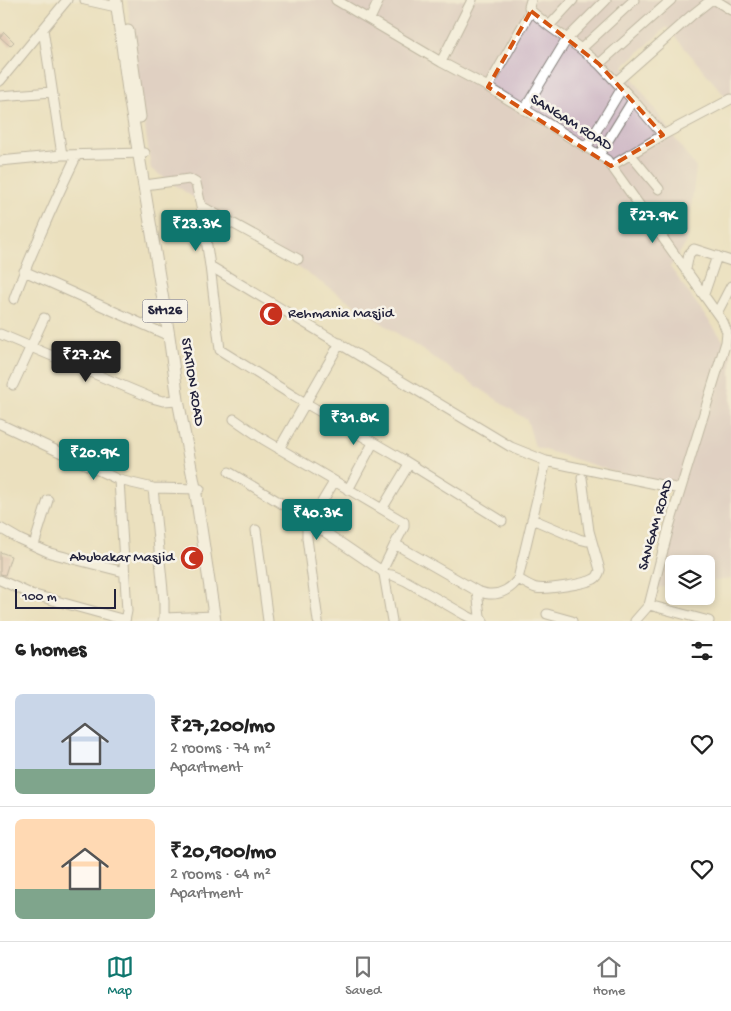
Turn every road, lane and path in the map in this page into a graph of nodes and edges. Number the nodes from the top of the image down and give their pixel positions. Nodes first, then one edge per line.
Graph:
1 (67, 0) edge
2 (86, 0) edge
3 (336, 0) edge
4 (379, 0) edge
5 (472, 0) edge
6 (531, 0) edge
7 (573, 0) edge
8 (606, 0) edge
9 (634, 0) edge
10 (671, 0) edge
11 (712, 0) edge
12 (715, 0) edge
13 (118, 2) edge
14 (731, 10) edge
15 (531, 11) junction
16 (370, 19) junction
17 (548, 26) junction
18 (43, 29) junction
19 (567, 39) junction
20 (581, 49) junction
21 (441, 62) junction
22 (600, 64) junction
23 (0, 81) edge
24 (619, 85) junction
25 (488, 87) junction
26 (52, 92) junction
27 (0, 96) edge
28 (731, 99) edge
29 (633, 100) junction
30 (524, 110) junction
31 (663, 135) junction
32 (586, 148) junction
33 (142, 154) junction
34 (630, 154) junction
35 (62, 155) junction
36 (77, 155) junction
37 (599, 155) junction
38 (0, 161) edge
39 (612, 166) junction
40 (147, 185) junction
41 (659, 189) dead end
42 (201, 206) junction
43 (717, 256) junction
44 (298, 259) dead end
45 (731, 261) edge
46 (210, 266) junction
47 (686, 269) junction
48 (24, 271) junction
49 (731, 286) edge
50 (704, 294) junction
51 (14, 299) dead end
52 (717, 313) junction
53 (44, 318) dead end
54 (729, 328) edge
55 (0, 334) edge
56 (169, 336) junction
57 (340, 343) junction
58 (30, 346) junction
59 (728, 346) edge
60 (13, 385) dead end
61 (178, 400) junction
62 (304, 403) junction
63 (234, 419) dead end
64 (0, 424) edge
65 (373, 443) junction
66 (279, 448) junction
67 (546, 461) junction
68 (409, 464) junction
69 (229, 472) dead end
70 (582, 478) dead end
71 (119, 480) junction
72 (334, 482) junction
73 (153, 488) junction
74 (197, 488) junction
75 (680, 489) junction
76 (348, 490) junction
77 (48, 500) dead end
78 (382, 510) junction
79 (532, 519) junction
80 (502, 521) dead end
81 (310, 522) junction
82 (0, 528) edge
83 (256, 530) dead end
84 (592, 540) junction
85 (395, 544) junction
86 (34, 545) junction
87 (124, 572) junction
88 (383, 572) junction
89 (518, 579) junction
90 (0, 580) edge
91 (477, 591) junction
92 (649, 605) junction
93 (547, 614) dead end
94 (125, 620) edge
95 (164, 620) edge
96 (217, 620) edge
97 (482, 620) edge
98 (268, 621) edge
99 (318, 621) edge
100 (392, 621) edge
101 (572, 621) edge
102 (635, 621) edge
103 (709, 621) edge

1 - 18 street
2 - 13 street
3 - 16 street, SANGAM ROAD
4 - 16 street
5 - 21 street
6 - 15 street
7 - 17 street
8 - 19 street
9 - 20 street
10 - 22 street
11 - 24 street
12 - 14 street
13 - 33 main road, STATION ROAD / SH126
15 - 17 street
15 - 25 street
16 - 21 street, SANGAM ROAD
17 - 19 street
18 - 23 street
18 - 26 street
19 - 20 street
19 - 30 street
20 - 22 street
21 - 25 street, SANGAM ROAD
22 - 24 street
24 - 29 street
24 - 32 street
25 - 30 street, SANGAM ROAD
26 - 27 street
26 - 35 street
28 - 31 street
29 - 31 street
29 - 37 street
30 - 32 street, SANGAM ROAD
31 - 34 street
32 - 37 street, SANGAM ROAD
33 - 36 street
33 - 40 main road, STATION ROAD / SH126
34 - 39 street
34 - 41 street
35 - 36 street
35 - 38 street
36 - 48 street
37 - 39 street, SANGAM ROAD
39 - 47 street, SANGAM ROAD
40 - 42 street
40 - 56 main road, STATION ROAD / SH126
40 - 74 main road, STATION ROAD / SH126
42 - 44 street
42 - 46 street
43 - 45 street
43 - 47 street
43 - 50 street
46 - 57 street
46 - 62 street
47 - 50 street, SANGAM ROAD
48 - 51 street
48 - 56 street
49 - 52 street
50 - 52 street, SANGAM ROAD
52 - 54 street, SANGAM ROAD
53 - 58 street
54 - 59 street, SANGAM ROAD
55 - 58 street
56 - 61 main road, STATION ROAD / SH126
57 - 62 street
57 - 67 street
58 - 60 street
58 - 61 street
59 - 75 street, SANGAM ROAD
61 - 74 main road, STATION ROAD / SH126
62 - 65 street
62 - 66 street
63 - 66 street
64 - 71 street
65 - 68 street
65 - 76 street
66 - 72 street
67 - 75 street
67 - 79 street
68 - 78 street
68 - 80 street
69 - 81 street
70 - 84 street
71 - 73 street
71 - 87 street
72 - 76 street
72 - 81 street
73 - 74 street
73 - 95 street
74 - 96 main road, STATION ROAD / SH126
75 - 92 street, SANGAM ROAD
76 - 78 street
77 - 86 street
78 - 85 street
79 - 84 street
79 - 89 street
81 - 88 street
81 - 99 street
82 - 86 street
83 - 98 street
84 - 89 street
85 - 88 street
85 - 91 street
86 - 87 street
87 - 94 street
88 - 97 street
88 - 100 street
89 - 91 street
90 - 94 street
91 - 97 street
92 - 102 street, SANGAM ROAD
92 - 103 street
93 - 101 street
95 - 96 street

